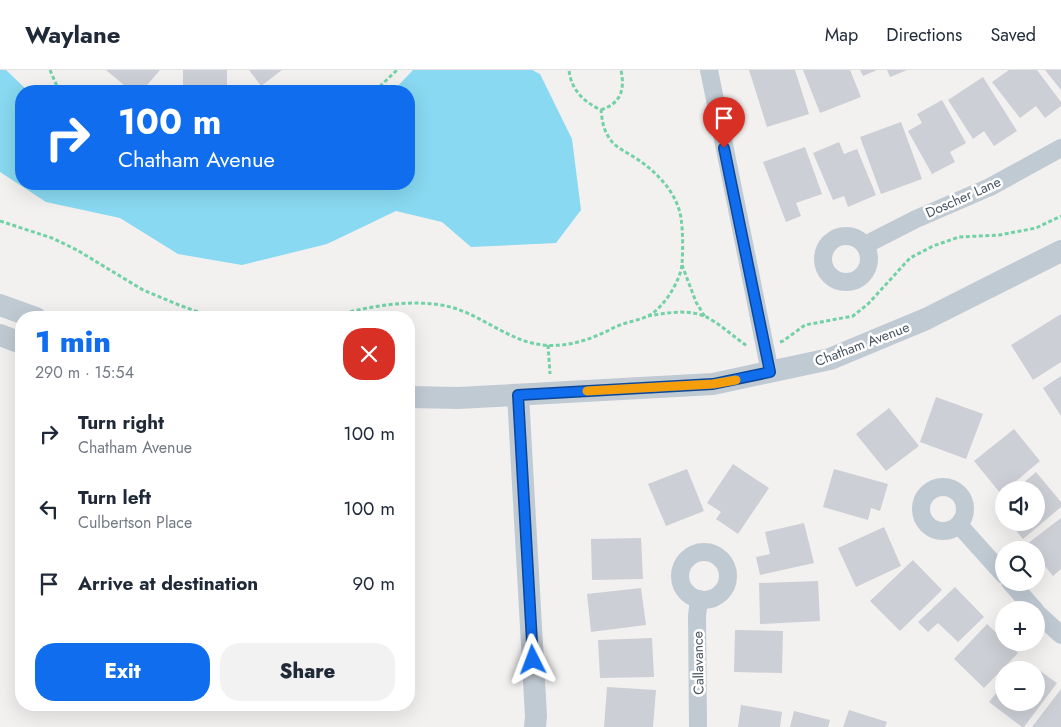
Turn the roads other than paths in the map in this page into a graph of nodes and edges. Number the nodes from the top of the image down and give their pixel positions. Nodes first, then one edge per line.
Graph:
1 (708, 70) edge
2 (1061, 148) edge
3 (865, 246) dead end
4 (1061, 251) edge
5 (0, 305) edge
6 (17, 311) edge
7 (0, 335) edge
8 (15, 341) edge
9 (770, 372) junction
10 (518, 395) junction
11 (415, 397) edge
12 (959, 524) dead end
13 (995, 566) edge
14 (1018, 591) edge
15 (699, 599) dead end
16 (1026, 601) edge
17 (1045, 620) edge
18 (1061, 635) edge
19 (535, 727) edge
20 (698, 727) edge

1 - 9 street
2 - 3 street, Doscher Lane
4 - 9 street, Chatham Avenue
5 - 6 street
7 - 8 street
9 - 10 street, Chatham Avenue
10 - 11 street, Chatham Avenue
10 - 19 street
12 - 13 street
14 - 16 street
15 - 20 street, Callavance
17 - 18 street

